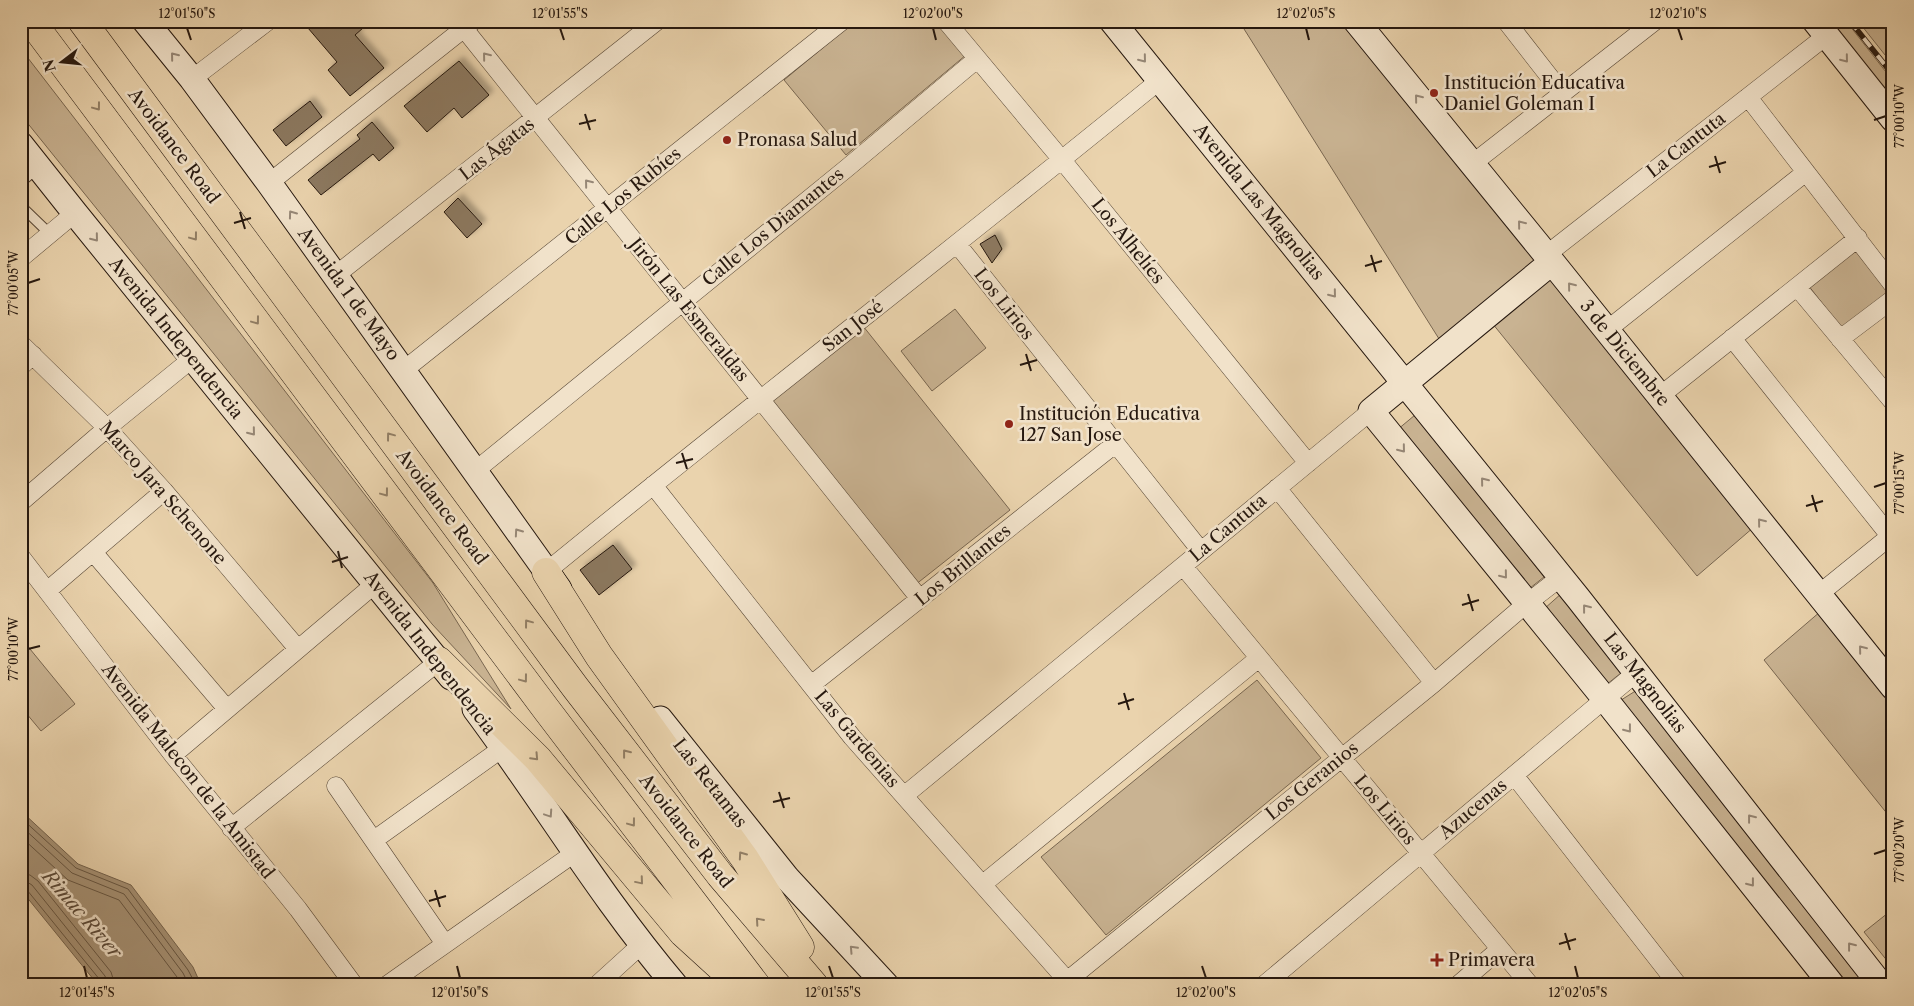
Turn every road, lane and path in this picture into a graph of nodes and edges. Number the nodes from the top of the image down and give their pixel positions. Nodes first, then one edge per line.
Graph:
1 (31, 21) edge
2 (146, 21) edge
3 (268, 21) edge
4 (657, 21) edge
5 (842, 21) edge
6 (946, 21) edge
7 (1112, 21) edge
8 (1356, 21) edge
9 (1506, 21) edge
10 (1655, 21) edge
11 (465, 24) edge
12 (85, 25) edge
13 (1820, 28) edge
14 (977, 59) junction
15 (192, 79) junction
16 (1160, 80) junction
17 (1563, 94) junction
18 (1748, 97) junction
19 (536, 118) junction
20 (1893, 119) edge
21 (21, 145) edge
22 (1062, 160) junction
23 (1472, 164) junction
24 (1806, 172) junction
25 (30, 175) edge
26 (269, 183) junction
27 (21, 206) edge
28 (608, 208) junction
29 (75, 213) junction
30 (50, 234) junction
31 (1858, 238) junction
32 (957, 244) junction
33 (21, 258) edge
34 (1549, 258) junction
35 (336, 275) junction
36 (1893, 285) edge
37 (1797, 287) junction
38 (1893, 299) edge
39 (681, 302) junction
40 (1607, 330) junction
41 (1732, 338) junction
42 (1840, 339) junction
43 (25, 355) edge
44 (193, 358) junction
45 (404, 370) junction
46 (1405, 383) junction
47 (1660, 396) junction
48 (760, 399) junction
49 (1893, 402) edge
50 (1371, 411) junction
51 (107, 428) junction
52 (1115, 444) junction
53 (1308, 463) junction
54 (475, 471) junction
55 (653, 485) junction
56 (1277, 488) junction
57 (164, 491) junction
58 (21, 502) edge
59 (1892, 535) edge
60 (1201, 551) junction
61 (94, 552) junction
62 (21, 557) edge
63 (1183, 566) junction
64 (546, 572) junction
65 (1561, 577) junction
66 (375, 584) junction
67 (47, 591) junction
68 (1818, 594) junction
69 (920, 600) junction
70 (1526, 604) junction
71 (298, 649) junction
72 (1259, 658) junction
73 (439, 661) junction
74 (1637, 672) junction
75 (1889, 673) edge
76 (1434, 683) junction
77 (811, 685) junction
78 (1605, 699) junction
79 (227, 709) junction
80 (504, 747) junction
81 (173, 755) junction
82 (1341, 758) junction
83 (1514, 775) junction
84 (336, 786) dead end
85 (905, 795) junction
86 (231, 828) junction
87 (374, 840) junction
88 (576, 852) junction
89 (1421, 853) junction
90 (982, 884) junction
91 (445, 944) junction
92 (641, 945) junction
93 (1500, 949) junction
94 (1067, 983) edge
95 (354, 985) edge
96 (387, 985) edge
97 (597, 985) edge
98 (674, 985) edge
99 (740, 985) edge
100 (756, 985) edge
101 (814, 985) edge
102 (823, 985) edge
103 (886, 985) edge
104 (1264, 985) edge
105 (1458, 985) edge
106 (1530, 985) edge
107 (1678, 985) edge
108 (1832, 985) edge
109 (1881, 985) edge

1 -> 100 highway, Avoidance Road
15 -> 2 street, Avenida 1 de Mayo
3 - 15 street
4 - 19 street, Las Ágatas
5 - 28 street, Calle Los Rubíes
6 - 14 street, Los Alhelíes
7 -> 16 street, Avenida Las Magnolias
23 -> 8 street, 3 de Diciembre
9 - 17 street
10 - 17 street
19 -> 11 street, Jirón Las Esmeraldas
11 - 26 street
101 -> 12 highway, Avoidance Road
13 - 18 street, La Cantuta
13 -> 20 street
14 - 22 street, Los Alhelíes
14 - 39 street, Calle Los Diamantes
15 - 26 street, Avenida 1 de Mayo
16 - 22 street, San José
16 -> 46 street, Avenida Las Magnolias
17 - 23 street
18 - 24 street
18 - 34 street, La Cantuta
28 -> 19 street, Jirón Las Esmeraldas
19 - 35 street, Las Ágatas
21 - 25 street, Avenida Independencia
22 - 32 street, San José
22 - 53 street, Los Alhelíes
34 -> 23 street, 3 de Diciembre
24 - 31 street
24 - 40 street
25 - 29 street, Avenida Independencia
35 -> 26 street, Avenida 1 de Mayo
27 - 30 lane
28 - 39 street, Jirón Las Esmeraldas
28 - 45 street, Calle Los Rubíes
29 - 30 street
29 -> 44 street, Avenida Independencia
30 - 33 street
31 - 36 street
31 - 37 street
32 - 48 street, San José
32 - 52 street, Los Lirios
40 -> 34 street, 3 de Diciembre
34 - 46 street, La Cantuta
35 - 45 street, Avenida 1 de Mayo
37 - 41 street
37 - 42 street
38 - 42 street
39 - 48 street, Jirón Las Esmeraldas
39 - 54 street, Calle Los Diamantes
40 - 47 street, 3 de Diciembre
41 - 47 street
41 - 59 street
42 - 49 street
43 - 51 street, Marco Jara Schenone
44 - 51 street
44 -> 66 street, Avenida Independencia
45 - 54 street, Avenida 1 de Mayo
46 - 50 street, La Cantuta
65 -> 46 street, Las Magnolias
68 -> 47 street, 3 de Diciembre
48 - 55 street, San José
48 - 69 street, Jirón Las Esmeraldas
50 - 53 street, La Cantuta
50 -> 70 street
51 - 57 street, Marco Jara Schenone
51 - 58 street
52 - 60 street, Los Lirios
52 - 69 street, Los Brillantes
53 - 56 street, La Cantuta
64 -> 54 street, Avenida 1 de Mayo
55 - 64 street, San José
55 - 77 street, Las Gardenias
56 - 60 street, La Cantuta
56 - 76 street
57 - 61 street
57 - 71 street, Marco Jara Schenone
59 - 68 street
60 - 63 street, La Cantuta
61 - 67 street
61 - 79 street
62 - 67 street, Avenida Malecon de la Amistad
63 - 72 street, Los Lirios
63 - 85 street, La Cantuta
102 -> 64 highway
103 -> 64 street, Las Retamas
65 - 70 street, Los Geranios
74 -> 65 street, Las Magnolias
66 - 71 street
66 - 73 street, Avenida Independencia
67 - 81 street, Avenida Malecon de la Amistad
75 -> 68 street, 3 de Diciembre
69 - 77 street, Los Brillantes
70 - 76 street, Los Geranios
70 - 78 street
71 - 79 street
72 - 82 street, Los Lirios
72 - 90 street
73 - 80 street, Avenida Independencia
73 - 86 street
73 -> 99 highway
74 - 78 street, Azucenas
109 -> 74 street, Las Magnolias
76 - 82 street, Los Geranios
77 - 85 street, Las Gardenias
78 - 83 street, Azucenas
78 -> 108 street
79 - 81 street
80 - 87 street
80 -> 88 street, Avenida Independencia
81 - 86 street, Avenida Malecon de la Amistad
82 - 89 street, Los Lirios
82 - 94 street, Los Geranios
83 - 89 street, Azucenas
83 - 107 street
84 - 87 street
85 - 90 street, Las Gardenias
86 - 95 street, Avenida Malecon de la Amistad
87 - 91 street
88 - 91 street
88 - 92 street, Avenida Independencia
89 - 93 street, Los Lirios
89 - 104 street, Azucenas
90 - 94 street, Las Gardenias
91 - 96 street
92 - 97 street
92 - 98 street, Avenida Independencia
93 - 105 street
93 - 106 street, Los Lirios

